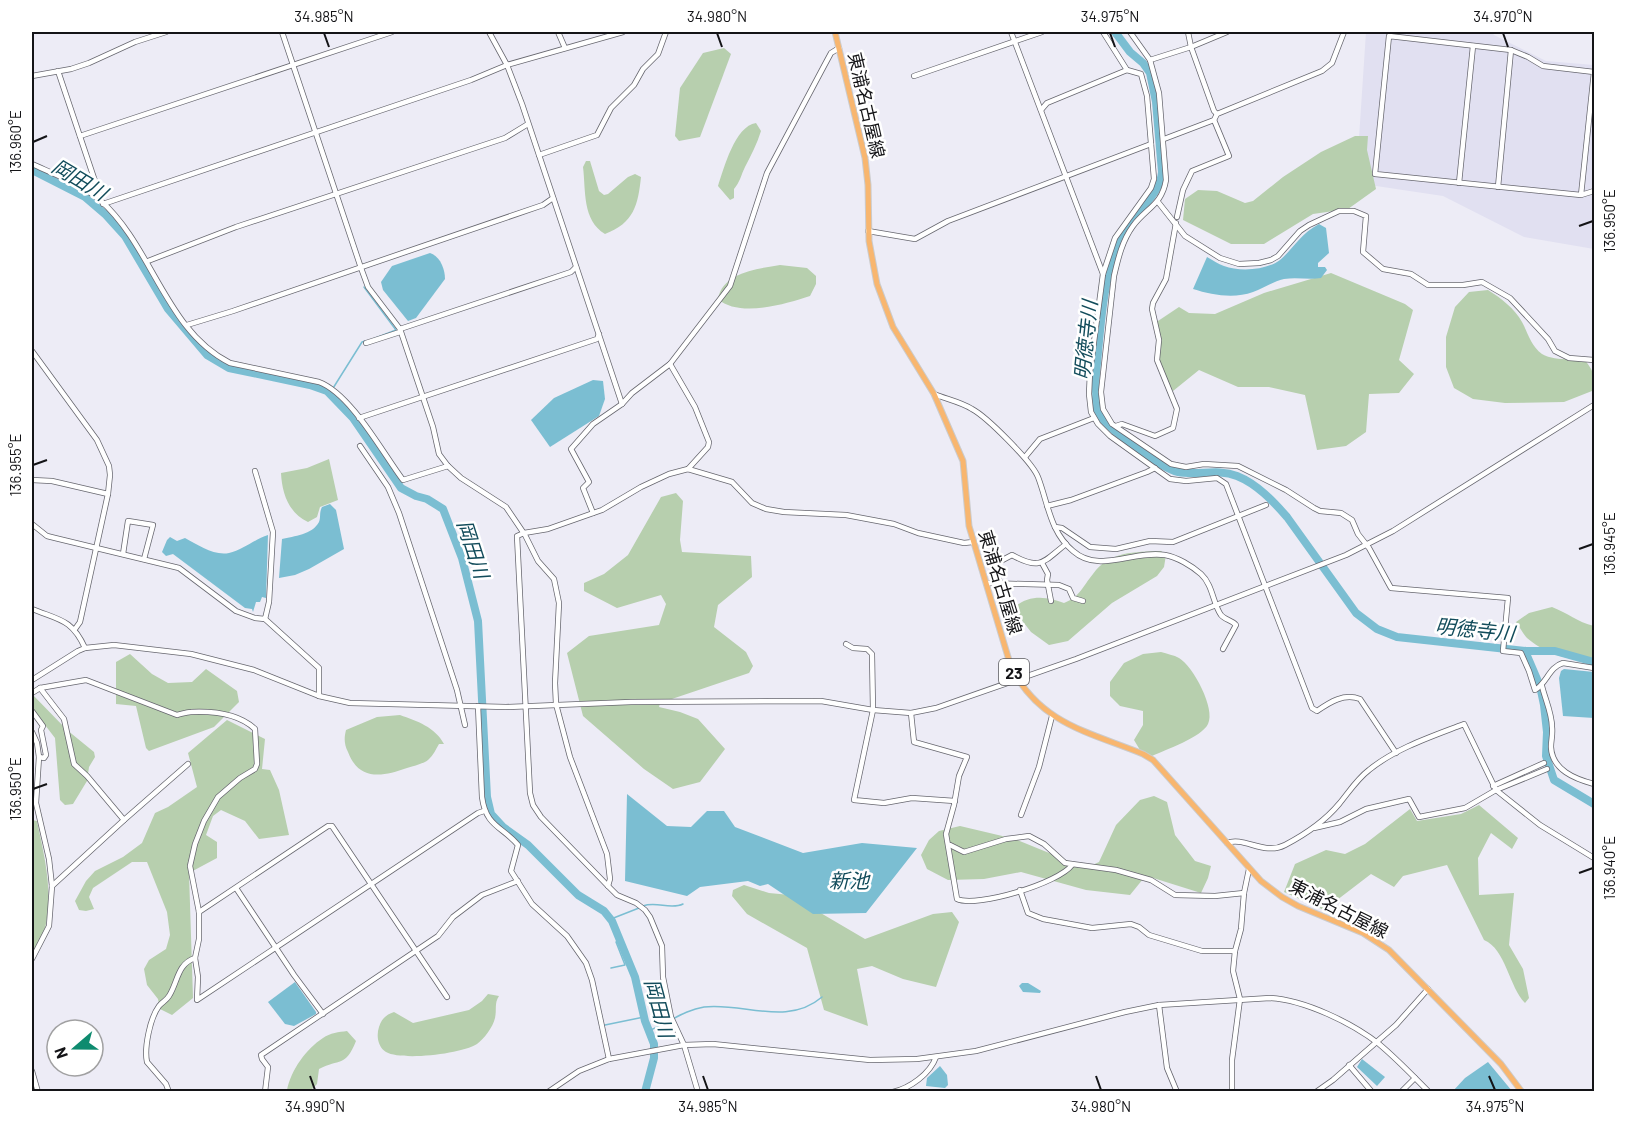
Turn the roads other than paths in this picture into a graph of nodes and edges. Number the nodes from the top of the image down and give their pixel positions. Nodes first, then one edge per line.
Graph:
1 (166, 32) edge
2 (282, 32) edge
3 (392, 32) edge
4 (489, 32) edge
5 (558, 32) edge
6 (623, 32) edge
7 (666, 32) edge
8 (835, 32) edge
9 (1011, 32) edge
10 (1042, 32) edge
11 (1103, 32) edge
12 (1130, 32) edge
13 (1188, 32) edge
14 (1227, 32) edge
15 (1344, 32) edge
16 (1412, 32) edge
17 (1410, 39) junction
18 (1015, 42) junction
19 (1473, 46) junction
20 (1191, 47) junction
21 (565, 48) junction
22 (839, 48) junction
23 (1511, 50) junction
24 (1150, 60) junction
25 (293, 65) junction
26 (507, 65) junction
27 (1126, 69) junction
28 (58, 71) junction
29 (32, 76) edge
30 (914, 76) dead end
31 (1041, 110) junction
32 (1217, 114) junction
33 (1214, 120) junction
34 (528, 124) junction
35 (316, 132) junction
36 (80, 136) junction
37 (1164, 139) junction
38 (1152, 144) junction
39 (539, 155) junction
40 (32, 164) edge
41 (1066, 176) junction
42 (1459, 183) junction
43 (1498, 186) junction
44 (1594, 191) edge
45 (336, 194) junction
46 (1147, 194) junction
47 (1581, 195) junction
48 (553, 198) junction
49 (101, 202) junction
50 (1157, 202) junction
51 (1176, 220) junction
52 (868, 231) junction
53 (148, 261) junction
54 (576, 267) junction
55 (361, 268) junction
56 (1103, 274) junction
57 (187, 325) junction
58 (400, 330) junction
59 (599, 334) junction
60 (366, 343) dead end
61 (32, 351) edge
62 (1594, 360) edge
63 (670, 364) junction
64 (934, 394) junction
65 (422, 396) junction
66 (622, 404) junction
67 (1594, 405) edge
68 (359, 418) junction
69 (1094, 418) junction
70 (1116, 426) junction
71 (360, 446) dead end
72 (1025, 457) junction
73 (448, 466) junction
74 (1155, 468) junction
75 (688, 469) junction
76 (255, 471) dead end
77 (32, 480) edge
78 (108, 495) junction
79 (1266, 505) dead end
80 (1047, 506) junction
81 (593, 513) junction
82 (1239, 517) junction
83 (32, 524) edge
84 (1055, 527) junction
85 (524, 533) junction
86 (974, 542) junction
87 (1066, 544) junction
88 (1367, 546) junction
89 (97, 548) junction
90 (123, 554) junction
91 (144, 559) junction
92 (1042, 563) junction
93 (986, 583) junction
94 (1000, 584) junction
95 (1048, 584) junction
96 (1265, 586) junction
97 (1051, 601) dead end
98 (1083, 601) dead end
99 (1217, 604) junction
100 (32, 609) edge
101 (265, 619) junction
102 (75, 629) junction
103 (846, 644) dead end
104 (85, 648) junction
105 (1223, 649) dead end
106 (1594, 668) edge
107 (1017, 679) junction
108 (32, 680) edge
109 (1542, 686) junction
110 (40, 688) junction
111 (32, 693) edge
112 (319, 696) junction
113 (556, 704) junction
114 (460, 705) junction
115 (478, 706) junction
116 (526, 706) junction
117 (873, 710) junction
118 (32, 711) edge
119 (910, 713) junction
120 (1052, 716) junction
121 (465, 725) dead end
122 (32, 732) edge
123 (1396, 753) junction
124 (39, 757) junction
125 (1544, 763) dead end
126 (188, 765) dead end
127 (1547, 769) dead end
128 (1594, 784) edge
129 (1494, 788) junction
130 (955, 801) junction
131 (484, 811) junction
132 (1021, 815) dead end
133 (124, 820) junction
134 (1314, 828) junction
135 (1227, 843) junction
136 (950, 846) junction
137 (1594, 858) edge
138 (1072, 865) junction
139 (1249, 869) junction
140 (518, 881) junction
141 (372, 885) junction
142 (52, 886) junction
143 (608, 886) junction
144 (236, 888) junction
145 (1020, 890) junction
146 (1244, 892) junction
147 (199, 912) junction
148 (276, 948) junction
149 (416, 950) junction
150 (1235, 951) junction
151 (195, 958) junction
152 (32, 959) edge
153 (1428, 989) junction
154 (447, 997) dead end
155 (1240, 999) junction
156 (1159, 1005) junction
157 (323, 1014) junction
158 (1377, 1042) junction
159 (684, 1045) junction
160 (936, 1057) junction
161 (609, 1059) junction
162 (1349, 1065) junction
163 (32, 1071) edge
164 (1415, 1078) junction
165 (1325, 1090) edge
166 (39, 1092) edge
167 (169, 1092) edge
168 (265, 1092) edge
169 (549, 1092) edge
170 (698, 1092) edge
171 (893, 1092) edge
172 (1178, 1092) edge
173 (1232, 1092) edge
174 (1316, 1092) edge
175 (1372, 1092) edge
176 (1401, 1092) edge
177 (1429, 1092) edge
178 (1522, 1092) edge

1 - 28 street
2 - 25 street
3 - 25 street
4 - 26 street
5 - 21 street
6 - 21 street
7 - 39 street
8 - 22 main road, 東浦名古屋線 / 23
9 - 18 street
10 - 18 street
11 - 27 street
12 - 24 street
13 - 20 street
14 - 20 street
15 - 32 street
16 - 17 street
17 - 19 street
17 - 42 street
18 - 30 street
18 - 31 street
19 - 23 street
19 - 42 street
20 - 24 street
20 - 32 street
21 - 26 street
22 - 52 main road, 東浦名古屋線 / 23
22 - 63 street
23 - 43 street
23 - 47 street
24 - 37 street
25 - 35 street
25 - 36 street
26 - 34 street
26 - 35 street
27 - 31 street
27 - 38 street
28 - 29 street
28 - 36 street
31 - 41 street
32 - 33 street
33 - 37 street
33 - 51 street
34 - 39 street
34 - 45 street
35 - 45 street
35 - 49 street
36 - 49 street
37 - 50 street
38 - 41 street
38 - 46 street
39 - 48 street
40 - 49 street
41 - 52 street
41 - 56 street
42 - 43 street
43 - 47 street
44 - 47 street
45 - 53 street
45 - 55 street
46 - 50 street
46 - 56 street
48 - 54 street
48 - 55 street
49 - 53 street
50 - 51 street
50 - 70 street
51 - 62 street
51 - 70 street
52 - 64 main road, 東浦名古屋線 / 23
53 - 57 street
54 - 58 street
54 - 59 street
55 - 57 street
55 - 58 street
56 - 69 street
57 - 68 street
58 - 60 street
58 - 65 street
59 - 65 street
59 - 66 street
61 - 78 street
63 - 66 street
63 - 75 street
64 - 72 street
64 - 86 main road, 東浦名古屋線 / 23
65 - 68 street
65 - 73 street
66 - 81 street
67 - 88 street
68 - 73 street
69 - 72 street
69 - 74 street
70 - 88 street
71 - 114 street
72 - 80 street
73 - 85 street
74 - 80 street
74 - 82 street
75 - 81 street
75 - 86 street
76 - 101 street
77 - 78 street
78 - 89 street
79 - 82 street
80 - 84 street
81 - 85 street
82 - 84 street
82 - 96 street
83 - 89 street
84 - 87 street
85 - 113 street
85 - 116 street
86 - 93 main road, 東浦名古屋線 / 23
87 - 92 street
87 - 99 street
88 - 96 street
88 - 109 street
89 - 90 street
89 - 102 street
90 - 91 street
90 - 91 street
91 - 101 street
92 - 94 street
92 - 95 street
93 - 94 street
93 - 107 main road, 東浦名古屋線 / 23
94 - 95 street
95 - 97 street
95 - 98 street
96 - 99 street
96 - 123 street
99 - 105 street
99 - 107 street
100 - 102 street
101 - 112 street
102 - 104 street
103 - 117 street
104 - 108 street
104 - 112 street
106 - 109 street
107 - 119 street
107 - 120 main road, 東浦名古屋線 / 23
109 - 128 street
110 - 111 street
110 - 133 street
110 - 147 street
112 - 114 street
113 - 116 street
113 - 117 street
113 - 143 street
114 - 115 street
114 - 121 street
115 - 116 street
115 - 131 street
116 - 143 street
117 - 119 street
117 - 130 street
118 - 124 street
119 - 130 street
120 - 132 street
120 - 135 main road, 東浦名古屋線 / 23
122 - 124 street
123 - 129 street
123 - 134 street
124 - 142 street
125 - 129 street
126 - 133 street
127 - 129 street
129 - 134 street
129 - 137 street
130 - 136 street
131 - 140 street
131 - 141 street
133 - 142 street
134 - 135 street
135 - 139 main road, 東浦名古屋線 / 23
136 - 138 street
136 - 145 street
138 - 145 street
138 - 146 street
139 - 146 street
139 - 153 main road, 東浦名古屋線 / 23
140 - 149 street
140 - 161 street
141 - 144 street
141 - 148 street
141 - 149 street
142 - 152 street
143 - 159 street
144 - 147 street
144 - 148 street
145 - 150 street
146 - 150 street
147 - 151 street
148 - 151 street
148 - 157 street
149 - 154 street
149 - 157 street
150 - 155 street
151 - 167 street
153 - 158 street
153 - 178 main road, 東浦名古屋線 / 23
155 - 156 street
155 - 158 street
155 - 173 street
156 - 160 street
156 - 172 street
157 - 168 street
158 - 162 street
158 - 164 street
159 - 160 street
159 - 161 street
159 - 170 street
160 - 171 street
161 - 169 street
162 - 165 street
162 - 175 street
163 - 166 street
164 - 176 street
164 - 177 street
165 - 174 street

